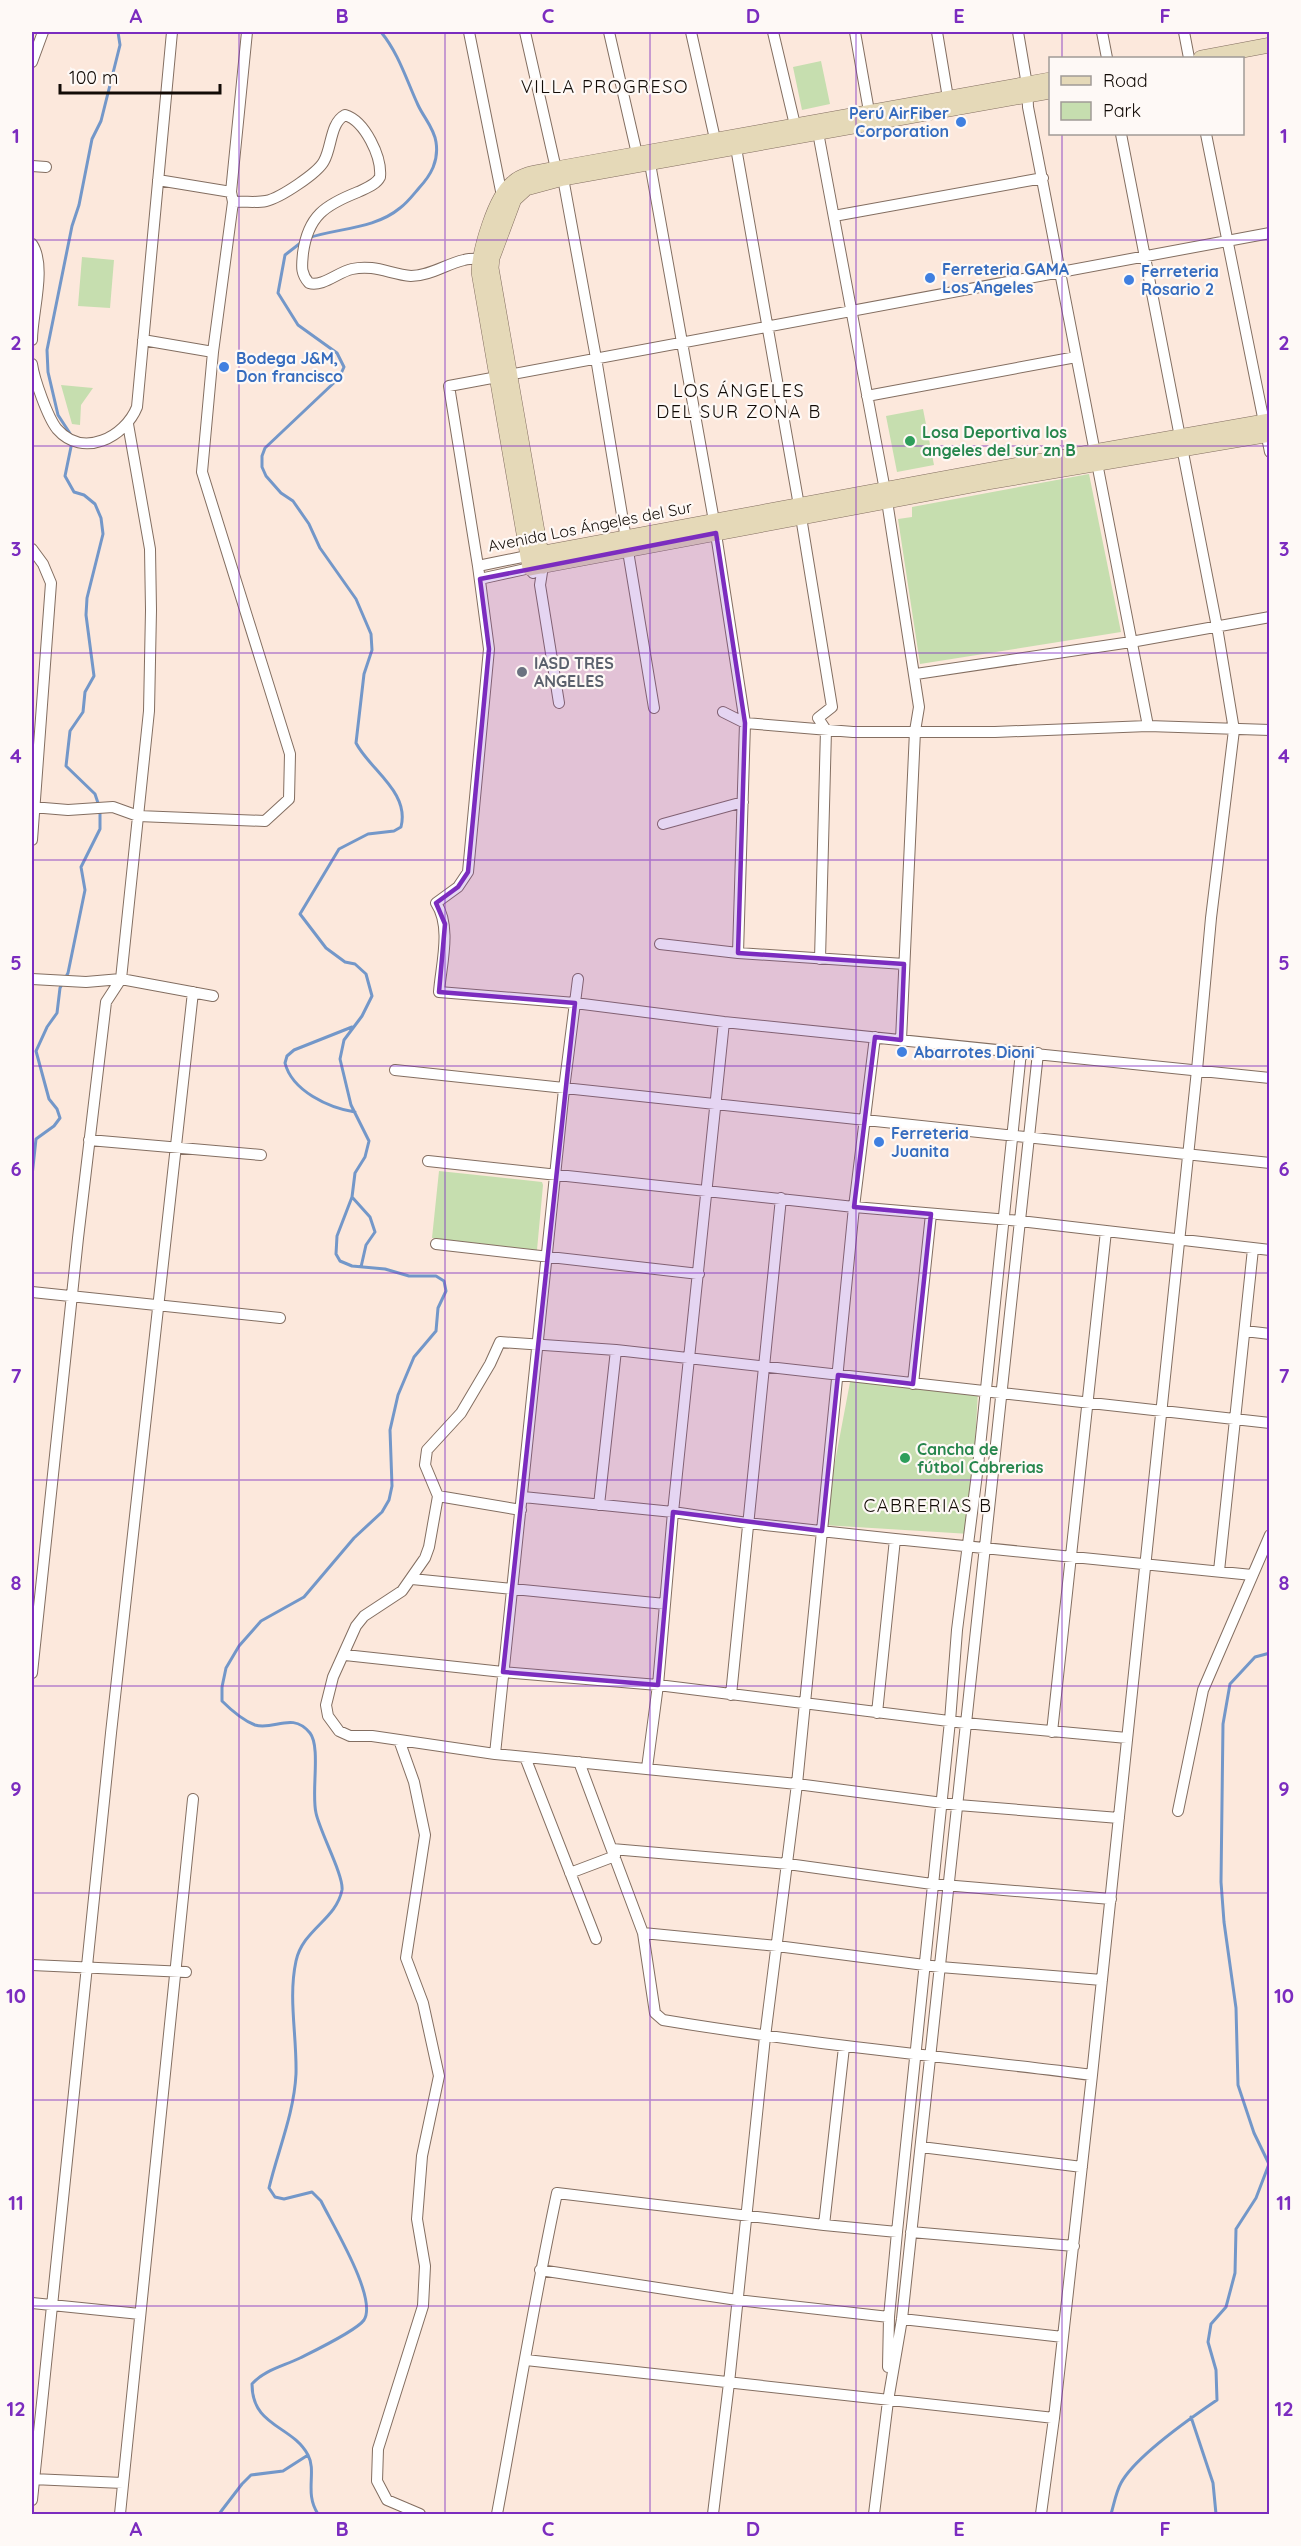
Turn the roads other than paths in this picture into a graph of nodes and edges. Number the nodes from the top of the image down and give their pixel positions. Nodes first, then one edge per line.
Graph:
1 (44, 32) edge
2 (172, 32) edge
3 (247, 32) edge
4 (469, 32) edge
5 (525, 32) edge
6 (609, 32) edge
7 (691, 32) edge
8 (773, 32) edge
9 (855, 32) edge
10 (937, 32) edge
11 (1018, 32) edge
12 (1102, 32) edge
13 (1184, 32) edge
14 (1269, 45) edge
15 (1107, 57) edge
16 (1189, 57) edge
17 (1206, 57) edge
18 (32, 62) edge
19 (1049, 80) edge
20 (1026, 90) junction
21 (1049, 92) edge
22 (950, 105) junction
23 (870, 118) junction
24 (795, 125) junction
25 (817, 127) junction
26 (1121, 135) edge
27 (1206, 135) edge
28 (715, 139) junction
29 (734, 141) junction
30 (645, 156) junction
31 (32, 166) edge
32 (46, 167) dead end
33 (560, 174) junction
34 (1043, 178) junction
35 (158, 180) junction
36 (502, 196) junction
37 (232, 197) junction
38 (834, 216) junction
39 (1269, 233) edge
40 (1227, 241) junction
41 (32, 244) edge
42 (1145, 256) junction
43 (486, 259) junction
44 (1061, 272) junction
45 (852, 311) junction
46 (767, 326) junction
47 (32, 340) edge
48 (143, 340) junction
49 (681, 342) junction
50 (213, 352) junction
51 (1076, 357) junction
52 (596, 358) junction
53 (32, 364) edge
54 (504, 376) junction
55 (867, 396) junction
56 (128, 424) junction
57 (1267, 428) edge
58 (1181, 443) junction
59 (1269, 452) edge
60 (1097, 457) junction
61 (886, 495) junction
62 (800, 511) junction
63 (715, 527) junction
64 (627, 544) junction
65 (32, 549) edge
66 (535, 561) junction
67 (478, 566) junction
68 (480, 579) junction
69 (1269, 617) edge
70 (1216, 627) junction
71 (1131, 642) junction
72 (916, 674) junction
73 (558, 703) dead end
74 (654, 708) dead end
75 (723, 712) dead end
76 (746, 723) junction
77 (1148, 726) junction
78 (826, 730) junction
79 (1234, 730) junction
80 (1269, 730) edge
81 (915, 731) junction
82 (743, 802) junction
83 (33, 807) edge
84 (138, 816) junction
85 (663, 824) dead end
86 (32, 840) edge
87 (660, 944) dead end
88 (738, 953) junction
89 (820, 959) junction
90 (904, 964) junction
91 (32, 979) edge
92 (121, 979) junction
93 (578, 980) dead end
94 (193, 992) junction
95 (213, 996) dead end
96 (575, 1003) junction
97 (724, 1022) junction
98 (874, 1038) junction
99 (901, 1040) junction
100 (1021, 1052) junction
101 (1038, 1053) junction
102 (395, 1070) dead end
103 (1197, 1070) junction
104 (1269, 1077) edge
105 (564, 1089) junction
106 (714, 1106) junction
107 (864, 1122) junction
108 (1012, 1136) junction
109 (1028, 1138) junction
110 (89, 1140) junction
111 (177, 1148) junction
112 (261, 1155) dead end
113 (1188, 1156) junction
114 (428, 1161) dead end
115 (1269, 1163) edge
116 (556, 1174) junction
117 (707, 1190) junction
118 (782, 1198) junction
119 (854, 1206) junction
120 (931, 1214) junction
121 (1004, 1220) junction
122 (1020, 1221) junction
123 (1106, 1231) junction
124 (1179, 1240) junction
125 (436, 1244) dead end
126 (1253, 1249) junction
127 (1269, 1251) edge
128 (547, 1258) junction
129 (699, 1274) junction
130 (32, 1292) edge
131 (72, 1296) junction
132 (159, 1305) junction
133 (280, 1318) dead end
134 (1245, 1331) junction
135 (1269, 1334) edge
136 (538, 1344) junction
137 (616, 1350) junction
138 (690, 1359) junction
139 (763, 1368) junction
140 (838, 1375) junction
141 (913, 1384) junction
142 (986, 1391) junction
143 (1002, 1393) junction
144 (1086, 1401) junction
145 (1162, 1410) junction
146 (1236, 1420) junction
147 (1269, 1423) edge
148 (438, 1496) junction
149 (523, 1497) junction
150 (599, 1505) junction
151 (520, 1510) junction
152 (673, 1512) junction
153 (747, 1523) junction
154 (822, 1531) junction
155 (1269, 1535) edge
156 (895, 1539) junction
157 (969, 1546) junction
158 (985, 1548) junction
159 (1071, 1556) junction
160 (1146, 1563) junction
161 (1219, 1571) junction
162 (1252, 1575) junction
163 (412, 1579) junction
164 (513, 1591) junction
165 (665, 1604) junction
166 (345, 1655) junction
167 (503, 1672) junction
168 (32, 1673) edge
169 (658, 1685) junction
170 (731, 1695) junction
171 (804, 1704) junction
172 (877, 1713) junction
173 (950, 1722) junction
174 (965, 1724) junction
175 (1052, 1732) junction
176 (1127, 1738) junction
177 (399, 1740) junction
178 (495, 1754) junction
179 (525, 1756) junction
180 (579, 1762) junction
181 (647, 1768) junction
182 (796, 1784) junction
183 (193, 1799) dead end
184 (941, 1802) junction
185 (958, 1804) junction
186 (1178, 1811) dead end
187 (1119, 1818) junction
188 (614, 1853) junction
189 (788, 1864) junction
190 (570, 1874) junction
191 (932, 1884) junction
192 (949, 1885) junction
193 (1111, 1899) junction
194 (643, 1933) junction
195 (596, 1939) dead end
196 (777, 1946) junction
197 (32, 1965) edge
198 (924, 1965) junction
199 (87, 1967) junction
200 (940, 1967) junction
201 (181, 1971) junction
202 (1102, 1980) junction
203 (765, 2037) junction
204 (844, 2047) junction
205 (917, 2053) junction
206 (931, 2055) junction
207 (1092, 2075) junction
208 (921, 2148) junction
209 (1082, 2167) junction
210 (747, 2216) junction
211 (824, 2225) junction
212 (897, 2232) junction
213 (911, 2232) junction
214 (1074, 2246) junction
215 (540, 2270) junction
216 (737, 2300) junction
217 (32, 2303) edge
218 (53, 2305) junction
219 (140, 2314) junction
220 (889, 2317) junction
221 (902, 2319) junction
222 (1063, 2337) junction
223 (526, 2360) junction
224 (729, 2383) junction
225 (888, 2401) junction
226 (1054, 2418) junction
227 (33, 2479) edge
228 (123, 2483) junction
229 (32, 2500) edge
230 (120, 2514) edge
231 (420, 2514) edge
232 (497, 2514) edge
233 (713, 2514) edge
234 (874, 2514) edge
235 (1041, 2514) edge

1 - 18 street
2 - 35 street
3 - 37 street
4 - 36 street
5 - 33 street
6 - 30 street
7 - 28 street
8 - 24 street
9 - 23 street
10 - 22 street
11 - 20 street
12 - 15 street
13 - 16 street
14 - 17 street
19 - 20 street
20 - 21 street
20 - 22 street
20 - 34 street
22 - 23 street
23 - 25 street
24 - 25 street
24 - 29 street
25 - 29 street
25 - 38 street
26 - 42 street
27 - 40 street
28 - 29 street
28 - 30 street
29 - 30 street
29 - 46 street
30 - 33 street
30 - 49 street
31 - 32 street
33 - 36 street
33 - 43 street
33 - 52 street
34 - 38 street
34 - 44 street
35 - 37 street
35 - 48 street
36 - 43 street
37 - 43 street
37 - 50 street
38 - 45 street
39 - 40 street
40 - 42 street
40 - 57 street
41 - 47 street
42 - 44 street
42 - 58 street
43 - 54 street
44 - 45 street
44 - 51 street
45 - 46 street
45 - 55 street
46 - 49 street
46 - 62 street
48 - 50 street
48 - 56 street
49 - 52 street
49 - 63 street
50 - 84 street
51 - 55 street
51 - 60 street
52 - 54 street
52 - 64 street
53 - 56 street
54 - 66 street
54 - 67 street
55 - 61 street
56 - 84 street
57 - 58 street, Avenida Los Ángeles del Sur
57 - 59 street
58 - 60 street, Avenida Los Ángeles del Sur
58 - 70 street
60 - 61 street, Avenida Los Ángeles del Sur
60 - 71 street
61 - 62 street, Avenida Los Ángeles del Sur
61 - 72 street
62 - 63 street, Avenida Los Ángeles del Sur
62 - 78 street
63 - 64 street, Avenida Los Ángeles del Sur
63 - 76 street
64 - 66 street, Avenida Los Ángeles del Sur
64 - 74 street
65 - 83 street
66 - 67 street, Avenida Los Ángeles del Sur
66 - 68 street, Avenida Los Ángeles del Sur
66 - 73 street
67 - 68 street, Avenida Los Ángeles del Sur
68 - 96 street
69 - 70 street
70 - 71 street
70 - 79 street
71 - 72 street
71 - 77 street
72 - 81 street
75 - 76 street
76 - 78 street
76 - 82 street
77 - 79 street
77 - 81 street
78 - 81 street
78 - 89 street
79 - 80 street
79 - 103 street
81 - 90 street
82 - 85 street
82 - 88 street
83 - 84 street
83 - 86 street
84 - 92 street
87 - 88 street
88 - 89 street
89 - 90 street
90 - 99 street
91 - 92 street
92 - 94 street
92 - 110 street
93 - 96 street
94 - 95 street
94 - 111 street
96 - 97 street
96 - 105 street
97 - 98 street
97 - 106 street
98 - 99 street
98 - 107 street
99 - 100 street
100 - 101 street
100 - 108 street
101 - 103 street
101 - 109 street
102 - 105 street
103 - 104 street
103 - 113 street
105 - 106 street
105 - 116 street
106 - 107 street
106 - 117 street
107 - 108 street
107 - 119 street
108 - 109 street
108 - 121 street
109 - 113 street
109 - 122 street
110 - 111 street
110 - 131 street
111 - 112 street
111 - 132 street
113 - 115 street
113 - 124 street
114 - 116 street
116 - 117 street
116 - 128 street
117 - 118 street
117 - 129 street
118 - 119 street
118 - 139 street
119 - 120 street
119 - 140 street
120 - 121 street
120 - 141 street
121 - 122 street
121 - 142 street
122 - 123 street
122 - 143 street
123 - 124 street
123 - 144 street
124 - 126 street
124 - 145 street
125 - 128 street
126 - 127 street
126 - 134 street
128 - 129 street
128 - 136 street
129 - 138 street
130 - 131 street
131 - 132 street
131 - 168 street
132 - 133 street
132 - 199 street
134 - 135 street
134 - 146 street
136 - 137 street
136 - 148 street
136 - 149 street
137 - 138 street
137 - 150 street
138 - 139 street
138 - 152 street
139 - 140 street
139 - 153 street
140 - 141 street
140 - 154 street
141 - 142 street
142 - 143 street
142 - 157 street
143 - 144 street
143 - 158 street
144 - 145 street
144 - 159 street
145 - 146 street
145 - 160 street
146 - 147 street
146 - 161 street
148 - 151 street
148 - 163 street
149 - 150 street
149 - 151 street
150 - 152 street
151 - 164 street
152 - 153 street
152 - 165 street
153 - 154 street
153 - 170 street
154 - 156 street
154 - 171 street
155 - 162 street
156 - 157 street
156 - 172 street
157 - 158 street
157 - 173 street
158 - 159 street
158 - 174 street
159 - 160 street
159 - 175 street
160 - 161 street
160 - 176 street
161 - 162 street
162 - 186 street
163 - 164 street
163 - 166 street
164 - 165 street
164 - 167 street
165 - 169 street
166 - 167 street
166 - 177 street
167 - 169 street
167 - 178 street
169 - 170 street
169 - 181 street
170 - 171 street
171 - 172 street
171 - 182 street
172 - 173 street
173 - 174 street
173 - 184 street
174 - 175 street
174 - 185 street
175 - 176 street
176 - 187 street
177 - 178 street
177 - 231 street
178 - 179 street
179 - 180 street
179 - 190 street
180 - 181 street
180 - 188 street
181 - 182 street
182 - 184 street
182 - 189 street
183 - 201 street
184 - 185 street
184 - 191 street
185 - 187 street
185 - 192 street
187 - 193 street
188 - 189 street
188 - 190 street
188 - 194 street
189 - 191 street
189 - 196 street
190 - 195 street
191 - 192 street
191 - 198 street
192 - 193 street
192 - 200 street
193 - 202 street
194 - 196 street
194 - 203 street
196 - 198 street
196 - 203 street
197 - 199 street
198 - 200 street
198 - 205 street
199 - 201 street
199 - 218 street
200 - 202 street
200 - 206 street
201 - 219 street
202 - 207 street
203 - 204 street
203 - 210 street
204 - 205 street
204 - 211 street
205 - 206 street
205 - 212 street
206 - 207 street
206 - 208 street
207 - 209 street
208 - 209 street
208 - 213 street
209 - 214 street
210 - 211 street
210 - 215 street
210 - 216 street
211 - 212 street
212 - 220 street
213 - 214 street
213 - 221 street
214 - 222 street
215 - 216 street
215 - 223 street
216 - 220 street
216 - 224 street
217 - 218 street
218 - 219 street
218 - 227 street
219 - 228 street
220 - 225 street
221 - 222 street
221 - 225 street
222 - 226 street
223 - 224 street
223 - 232 street
224 - 225 street
224 - 233 street
225 - 226 street
225 - 234 street
226 - 235 street
227 - 228 street
227 - 229 street
228 - 230 street

